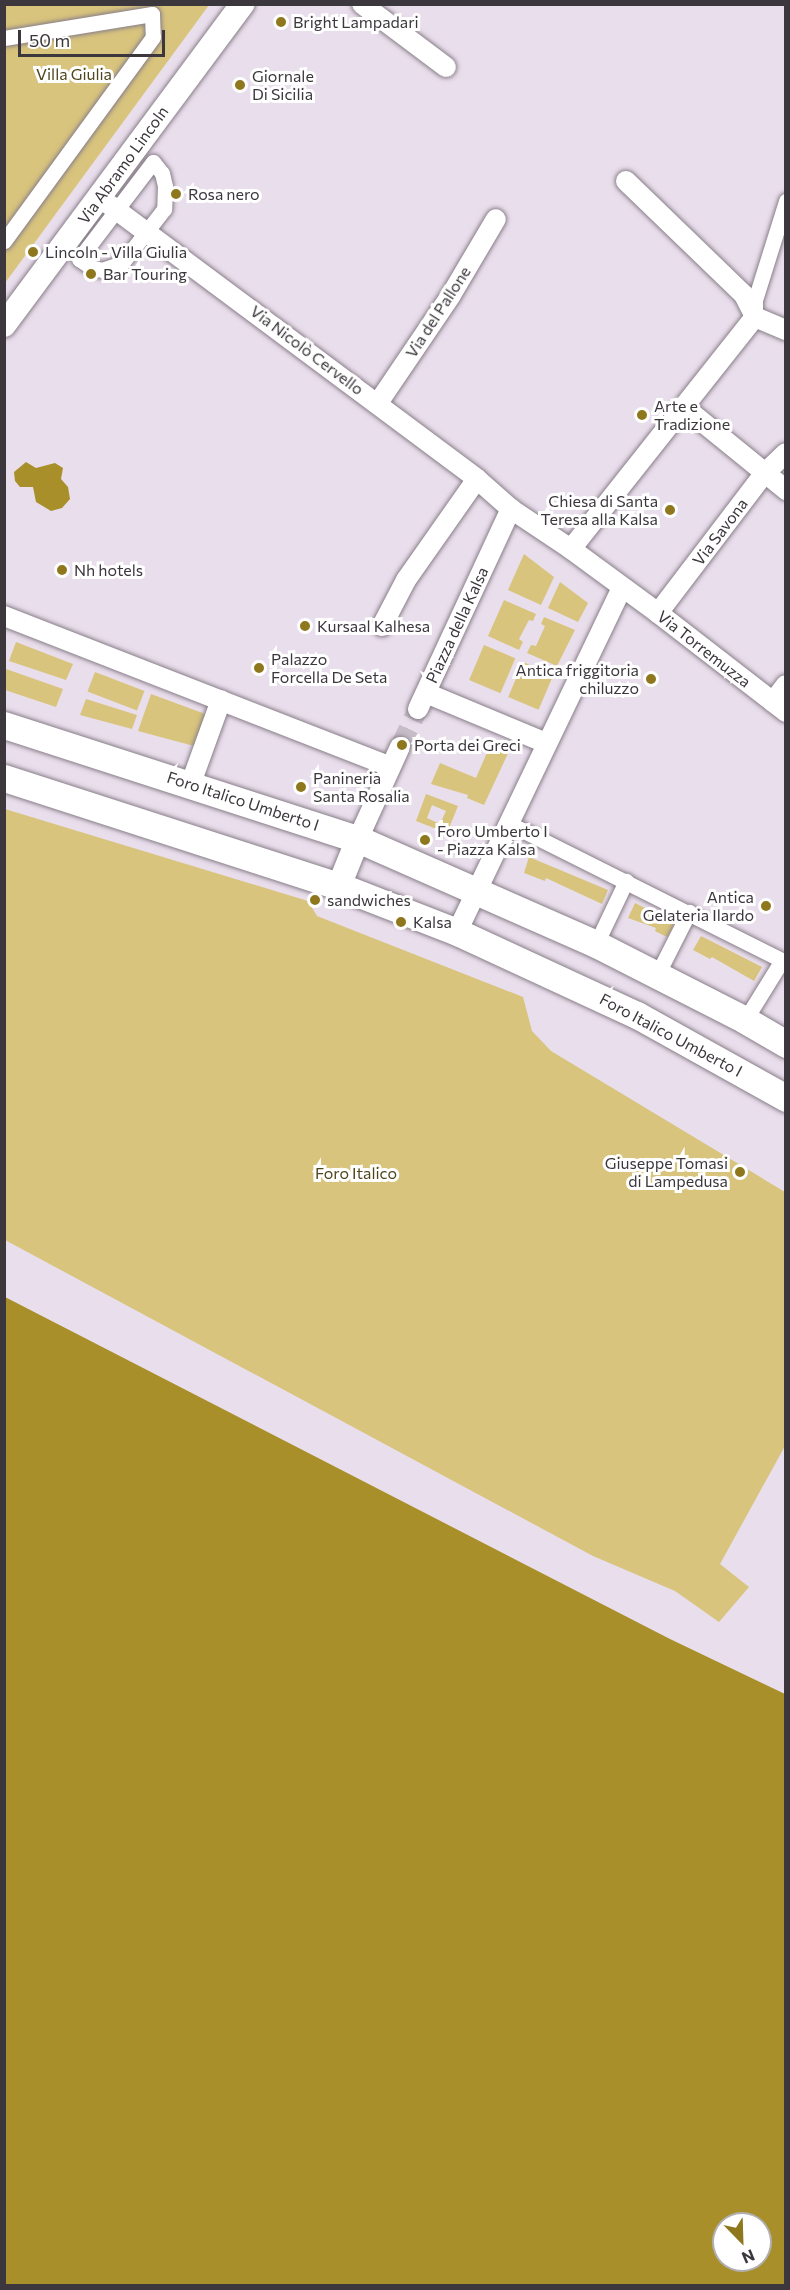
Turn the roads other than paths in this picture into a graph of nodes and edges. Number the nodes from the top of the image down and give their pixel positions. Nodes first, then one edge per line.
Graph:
1 (242, 4) edge
2 (362, 4) edge
3 (152, 9) edge
4 (4, 38) edge
5 (446, 67) dead end
6 (626, 182) dead end
7 (786, 201) edge
8 (109, 204) junction
9 (496, 219) dead end
10 (147, 231) junction
11 (4, 241) edge
12 (755, 317) junction
13 (5, 324) edge
14 (786, 330) edge
15 (378, 403) junction
16 (684, 407) junction
17 (786, 453) edge
18 (764, 474) junction
19 (477, 478) junction
20 (786, 490) edge
21 (511, 509) junction
22 (571, 549) junction
23 (622, 587) junction
24 (658, 613) junction
25 (4, 616) edge
26 (382, 626) dead end
27 (786, 685) edge
28 (221, 700) junction
29 (779, 707) edge
30 (4, 725) edge
31 (546, 743) junction
32 (400, 747) tunnel mouth
33 (391, 767) junction
34 (4, 778) edge
35 (191, 783) junction
36 (510, 825) junction
37 (358, 839) junction
38 (626, 881) junction
39 (339, 886) junction
40 (477, 890) junction
41 (689, 912) junction
42 (457, 932) junction
43 (596, 944) junction
44 (784, 961) edge
45 (657, 975) junction
46 (745, 1020) junction
47 (786, 1044) edge
48 (786, 1098) edge

1 - 8 street, Via Abramo Lincoln
2 - 5 street
3 - 4 street
3 - 11 street
6 - 12 street
7 - 12 street
8 - 10 street, Via Nicolò Cervello
8 - 10 street
8 - 10 street
8 - 13 street, Via Abramo Lincoln
9 - 15 street, Via del Pallone
10 - 15 street, Via Nicolò Cervello
12 - 14 street
12 - 16 street
15 - 19 street, Via Nicolò Cervello
16 - 18 street
16 - 22 street
17 - 18 street, Via Savona
18 - 20 street
18 - 24 street, Via Savona
19 - 21 street, Via Nicolò Cervello
19 - 26 street
21 - 22 street, Via Nicolò Cervello
21 - 31 street, Piazza della Kalsa
22 - 23 street, Via Torremuzza
23 - 24 street, Via Torremuzza
23 - 31 street
24 - 29 street, Via Torremuzza
25 - 28 street
27 - 29 street
28 - 33 street
28 - 35 street
30 - 35 main road, Foro Italico Umberto I
31 - 36 street
32 - 33 street
33 - 37 street
34 - 39 main road, Foro Italico Umberto I
35 - 37 main road, Foro Italico Umberto I
36 - 38 street
36 - 40 street
37 - 39 street
37 - 40 main road, Foro Italico Umberto I
38 - 41 street
38 - 43 street
39 - 42 main road, Foro Italico Umberto I
40 - 42 street
40 - 43 main road, Foro Italico Umberto I
41 - 44 street
41 - 45 street
42 - 48 main road, Foro Italico Umberto I
43 - 45 main road, Foro Italico Umberto I
44 - 46 street
45 - 46 main road, Foro Italico Umberto I
46 - 47 main road, Foro Italico Umberto I

